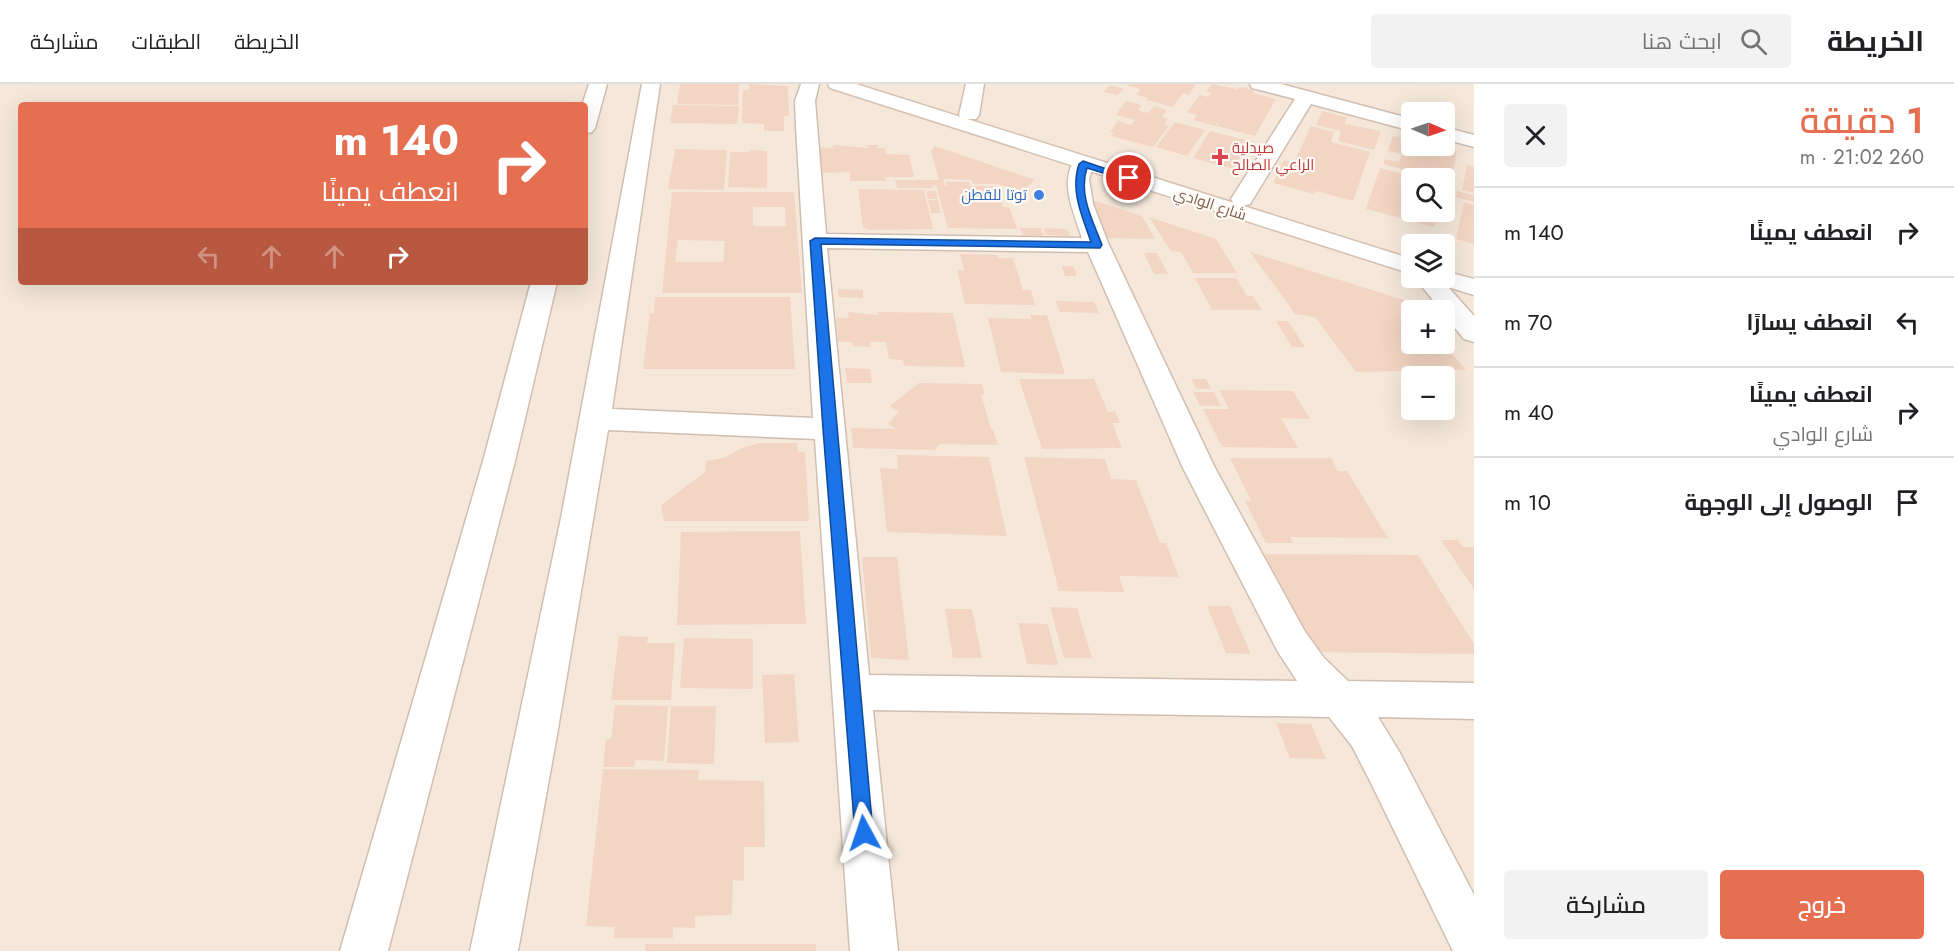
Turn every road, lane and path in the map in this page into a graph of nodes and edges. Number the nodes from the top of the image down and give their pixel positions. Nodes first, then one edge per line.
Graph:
1 (598, 84) edge
2 (651, 84) edge
3 (810, 84) edge
4 (837, 84) edge
5 (869, 84) edge
6 (975, 84) edge
7 (1259, 84) edge
8 (1340, 84) edge
9 (1306, 97) junction
10 (1368, 113) junction
11 (969, 114) junction
12 (588, 118) edge
13 (1401, 122) edge
14 (1455, 136) edge
15 (1474, 141) edge
16 (1083, 164) junction
17 (1242, 199) junction
18 (815, 241) junction
19 (1097, 245) junction
20 (1401, 250) edge
21 (1401, 264) edge
22 (1455, 267) edge
23 (1474, 273) edge
24 (1455, 281) edge
25 (543, 285) edge
26 (1474, 287) edge
27 (1436, 288) edge
28 (1474, 333) edge
29 (596, 419) junction
30 (829, 429) junction
31 (851, 692) junction
32 (1339, 699) junction
33 (1474, 701) edge
34 (1474, 943) edge
35 (364, 951) edge
36 (494, 951) edge
37 (874, 951) edge

1 - 12 street
2 - 29 street
3 - 18 street
4 - 16 street, شارع الوادي
5 - 11 street, شارع الوادي
6 - 11 street
7 - 9 street
8 - 10 street
9 - 10 street
9 - 17 street
10 - 13 street
11 - 17 street, شارع الوادي
14 - 15 street
16 - 19 street
16 - 21 street, شارع الوادي
17 - 20 street, شارع الوادي
18 - 19 street
18 - 30 street
19 - 32 street
22 - 23 street
24 - 26 street
25 - 35 street
27 - 28 street
29 - 30 street
29 - 36 street
30 - 31 street
31 - 32 street
31 - 37 street
32 - 33 street
32 - 34 street

